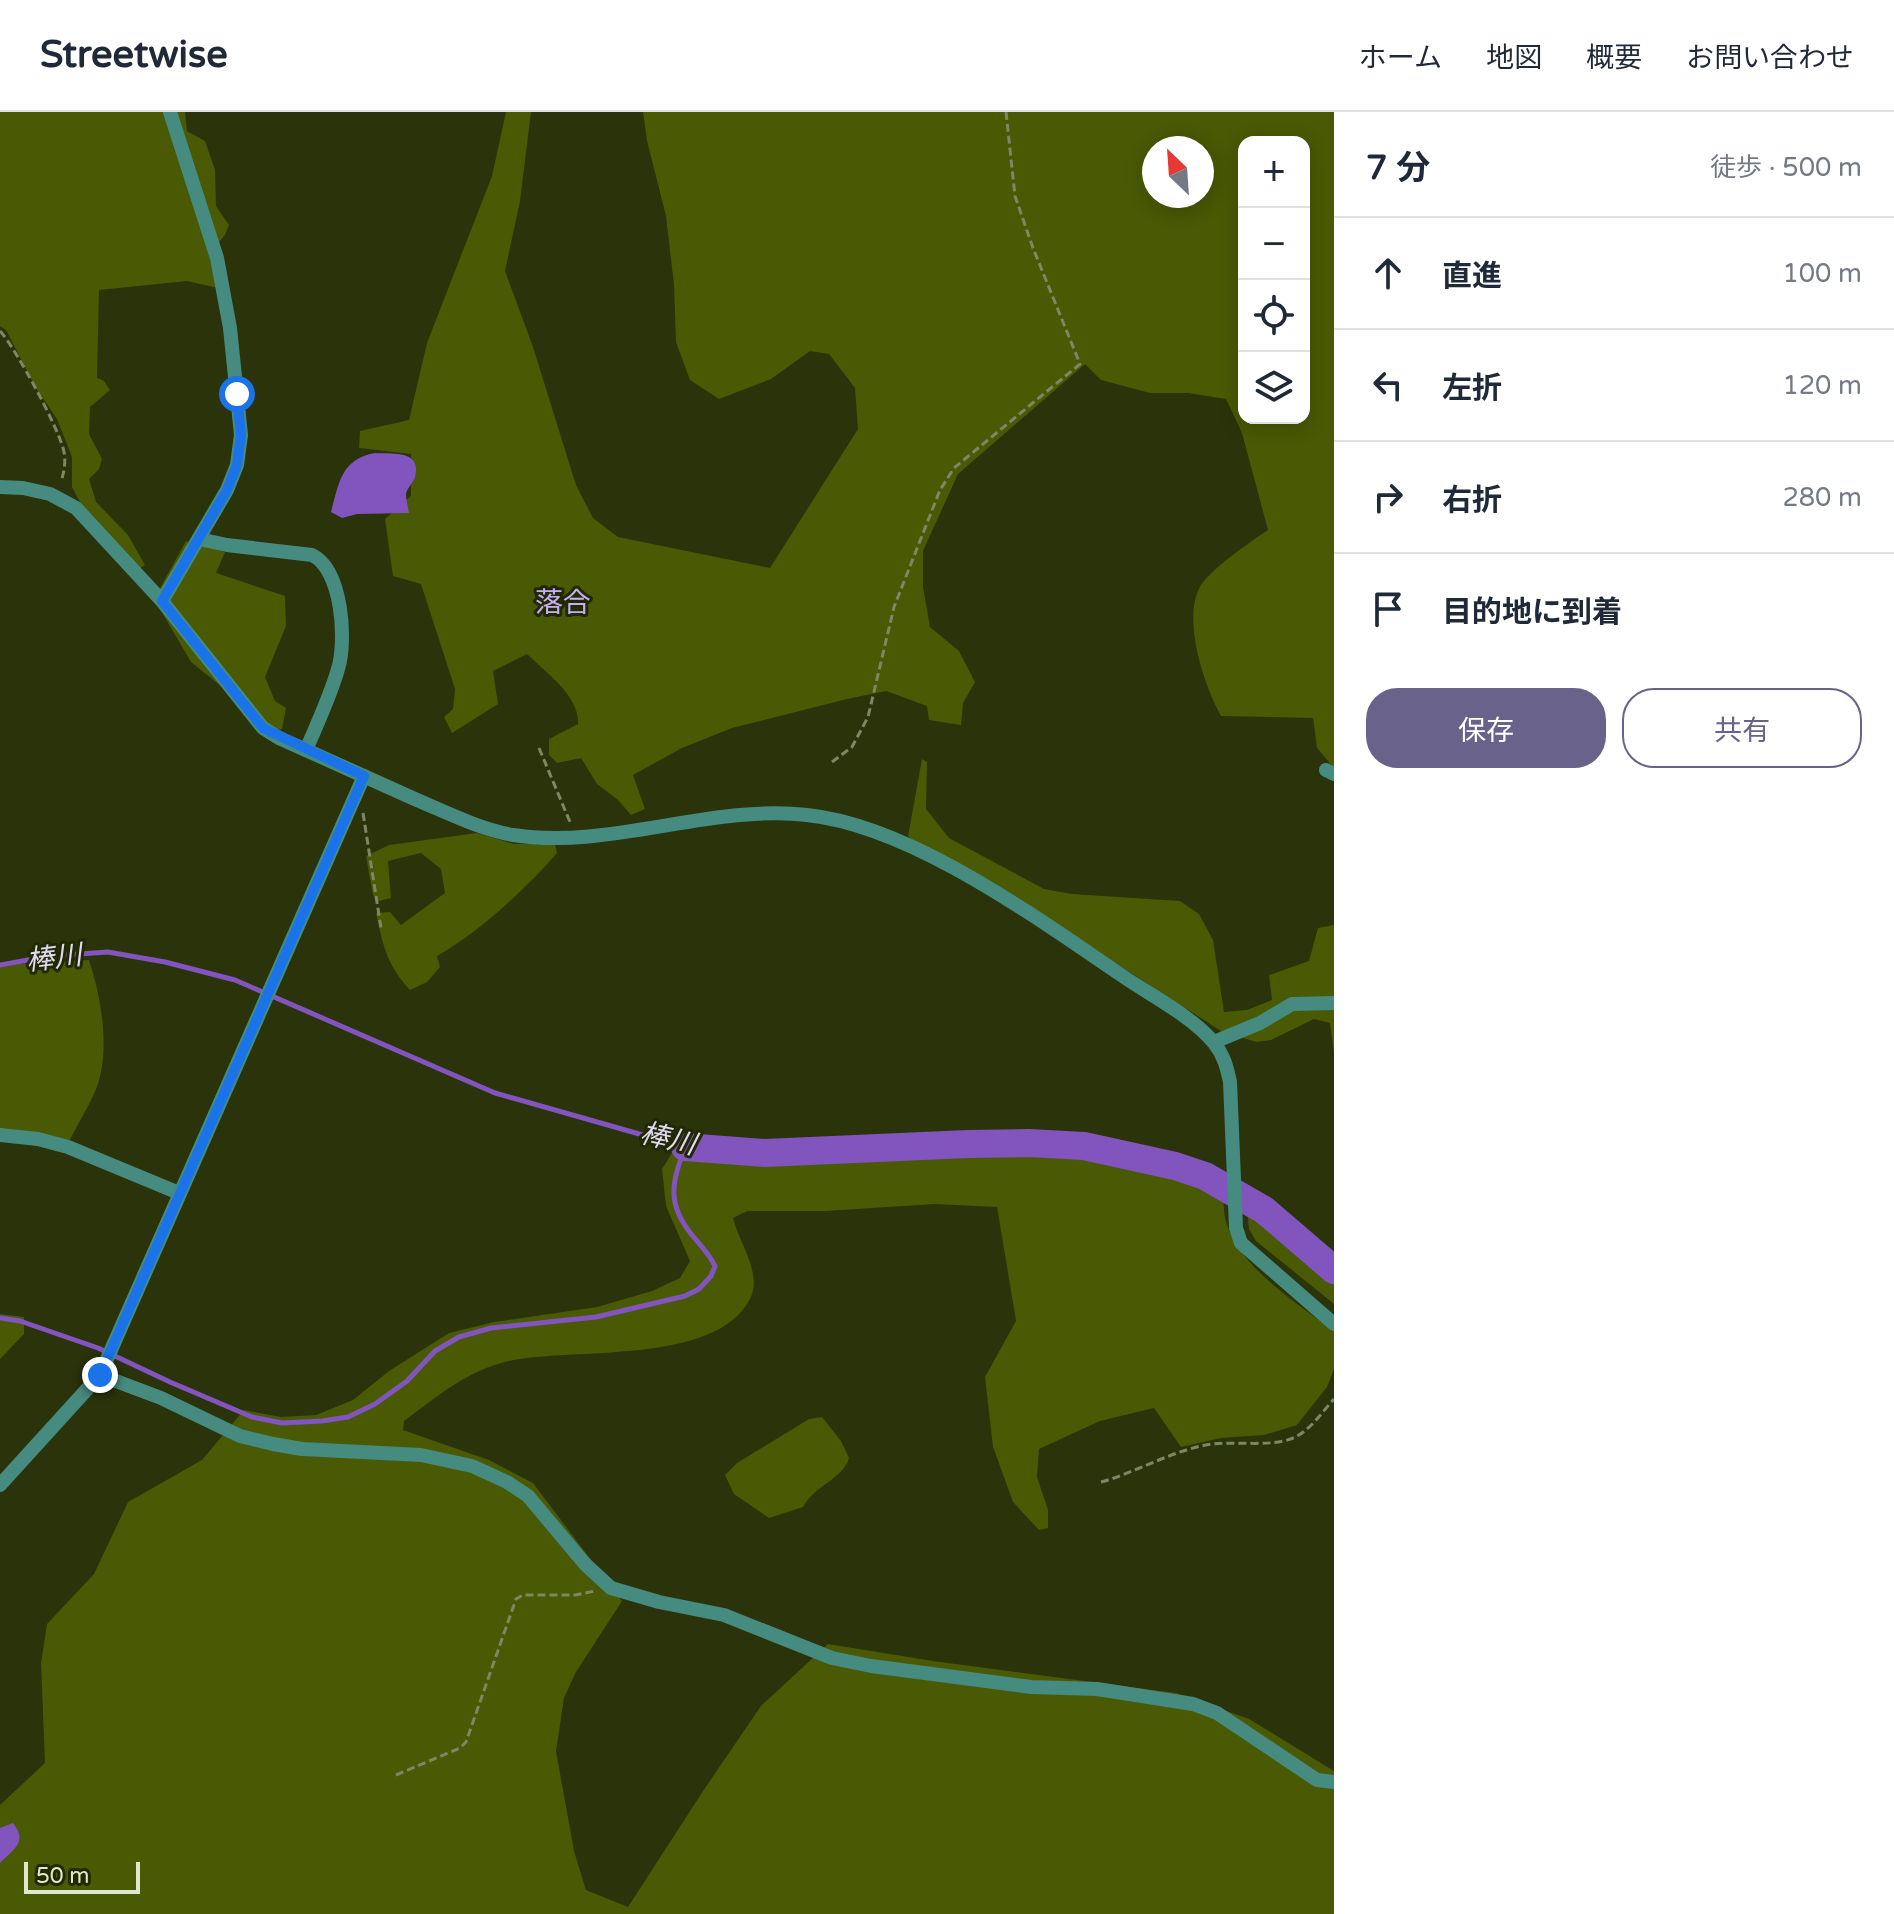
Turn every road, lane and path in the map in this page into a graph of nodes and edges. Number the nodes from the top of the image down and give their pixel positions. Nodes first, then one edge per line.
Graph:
1 (170, 112) edge
2 (1006, 112) edge
3 (0, 331) edge
4 (0, 487) edge
5 (57, 498) junction
6 (199, 539) junction
7 (162, 601) junction
8 (539, 748) dead end
9 (306, 750) junction
10 (832, 762) dead end
11 (361, 783) junction
12 (572, 826) dead end
13 (381, 928) dead end
14 (1334, 1003) edge
15 (1214, 1042) junction
16 (0, 1135) edge
17 (179, 1193) junction
18 (1334, 1324) edge
19 (100, 1375) junction
20 (1334, 1399) edge
21 (1101, 1482) dead end
22 (0, 1485) edge
23 (605, 1585) junction
24 (396, 1775) dead end
25 (1334, 1782) edge

1 - 6 street
2 - 10 path
3 - 5 path
4 - 5 street
5 - 7 street
6 - 7 street
6 - 9 street
7 - 9 street
8 - 12 path
9 - 11 street
11 - 13 path
11 - 15 street
11 - 17 street
14 - 15 street
15 - 18 street
16 - 17 street
17 - 19 street
19 - 22 street
19 - 23 street
20 - 21 path
23 - 24 path
23 - 25 street

